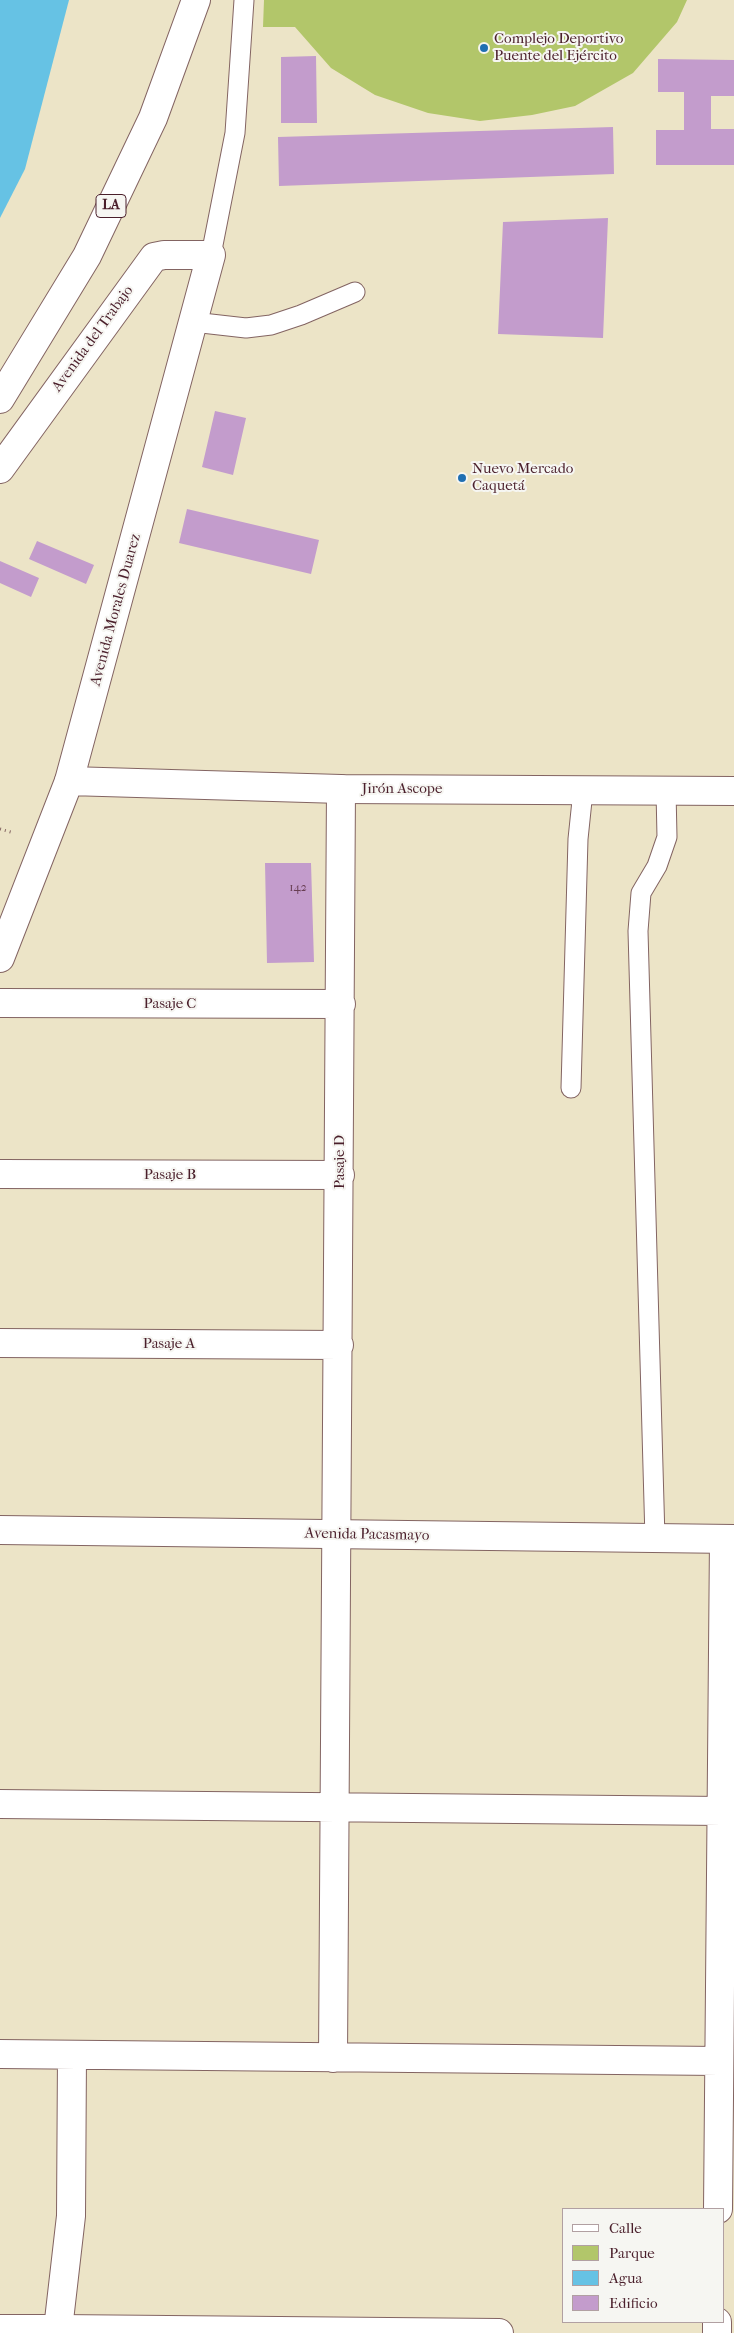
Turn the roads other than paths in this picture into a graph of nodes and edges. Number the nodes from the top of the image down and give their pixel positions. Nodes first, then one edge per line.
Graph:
1 (196, 0) edge
2 (244, 0) edge
3 (211, 255) junction
4 (355, 292) dead end
5 (193, 322) junction
6 (0, 400) edge
7 (0, 469) edge
8 (70, 781) junction
9 (341, 789) junction
10 (583, 791) junction
11 (666, 791) junction
12 (734, 791) edge
13 (0, 958) edge
14 (0, 1003) edge
15 (341, 1004) junction
16 (571, 1088) dead end
17 (0, 1174) edge
18 (340, 1175) junction
19 (0, 1344) edge
20 (339, 1345) junction
21 (0, 1530) edge
22 (337, 1535) junction
23 (654, 1539) junction
24 (729, 1539) edge
25 (0, 1804) edge
26 (336, 1808) junction
27 (722, 1811) junction
28 (0, 2054) edge
29 (72, 2055) junction
30 (333, 2058) junction
31 (719, 2061) junction
32 (718, 2208) edge
33 (0, 2328) edge
34 (58, 2331) edge
35 (479, 2333) edge
36 (499, 2333) edge

1 - 6 main road, LA
2 - 3 lane
3 - 5 main road, Avenida Morales Duarez
3 - 7 main road, Avenida del Trabajo
4 - 5 lane
5 - 8 main road, Avenida Morales Duarez
8 - 9 main road, Jirón Ascope
8 - 13 main road, Avenida Morales Duarez
9 - 10 main road, Jirón Ascope
9 - 15 main road, Pasaje D
10 - 11 main road, Jirón Ascope
10 - 16 lane
11 - 12 main road, Jirón Ascope
11 - 23 lane
14 - 15 main road, Pasaje C
15 - 18 main road, Pasaje D
17 - 18 main road, Pasaje B
18 - 20 main road, Pasaje D
19 - 20 main road, Pasaje A
20 - 22 main road, Pasaje D
21 - 22 main road, Avenida Pacasmayo
22 - 23 main road, Avenida Pacasmayo
22 - 26 main road, Pasaje D
23 - 24 main road, Avenida Pacasmayo
24 - 27 main road
25 - 26 main road
26 - 27 main road
26 - 30 main road, Pasaje D
27 - 31 main road
28 - 29 main road
29 - 30 main road
29 - 34 main road
30 - 31 main road
31 - 32 main road
33 - 34 main road
34 - 35 main road
35 - 36 main road

